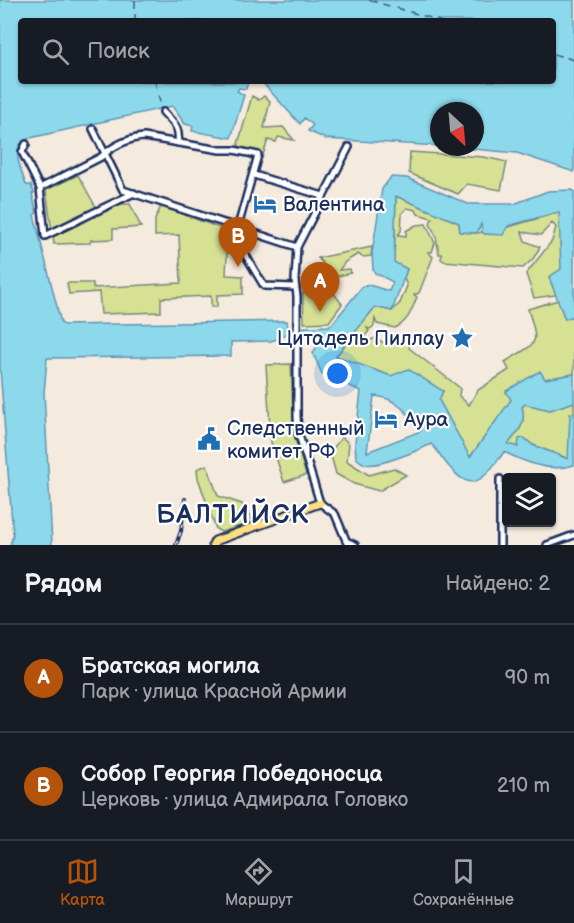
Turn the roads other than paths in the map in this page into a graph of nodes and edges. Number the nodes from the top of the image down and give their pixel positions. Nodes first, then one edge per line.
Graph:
1 (163, 112) dead end
2 (93, 129) dead end
3 (178, 143) junction
4 (26, 144) dead end
5 (349, 147) dead end
6 (105, 153) junction
7 (254, 175) junction
8 (40, 188) junction
9 (134, 193) junction
10 (323, 196) junction
11 (227, 224) junction
12 (238, 227) junction
13 (235, 237) junction
14 (297, 247) junction
15 (295, 288) junction
16 (500, 479) dead end
17 (320, 503) junction
18 (574, 535) edge
19 (347, 543) edge
20 (556, 543) edge
21 (213, 545) edge
22 (355, 545) edge
23 (500, 545) edge
24 (547, 545) edge

1 - 3 street
2 - 6 street
3 - 6 street
3 - 7 street
4 - 8 street
5 - 10 street
6 - 8 street
6 - 9 street
7 - 10 street
7 - 12 street
8 - 9 street
9 - 11 street
10 - 14 street
11 - 12 street
11 - 13 street
12 - 13 street
12 - 14 street
13 - 15 street
14 - 15 street
15 - 17 street
16 - 23 street
17 - 19 street
17 - 21 main road
18 - 20 street
19 - 22 street
20 - 24 street

